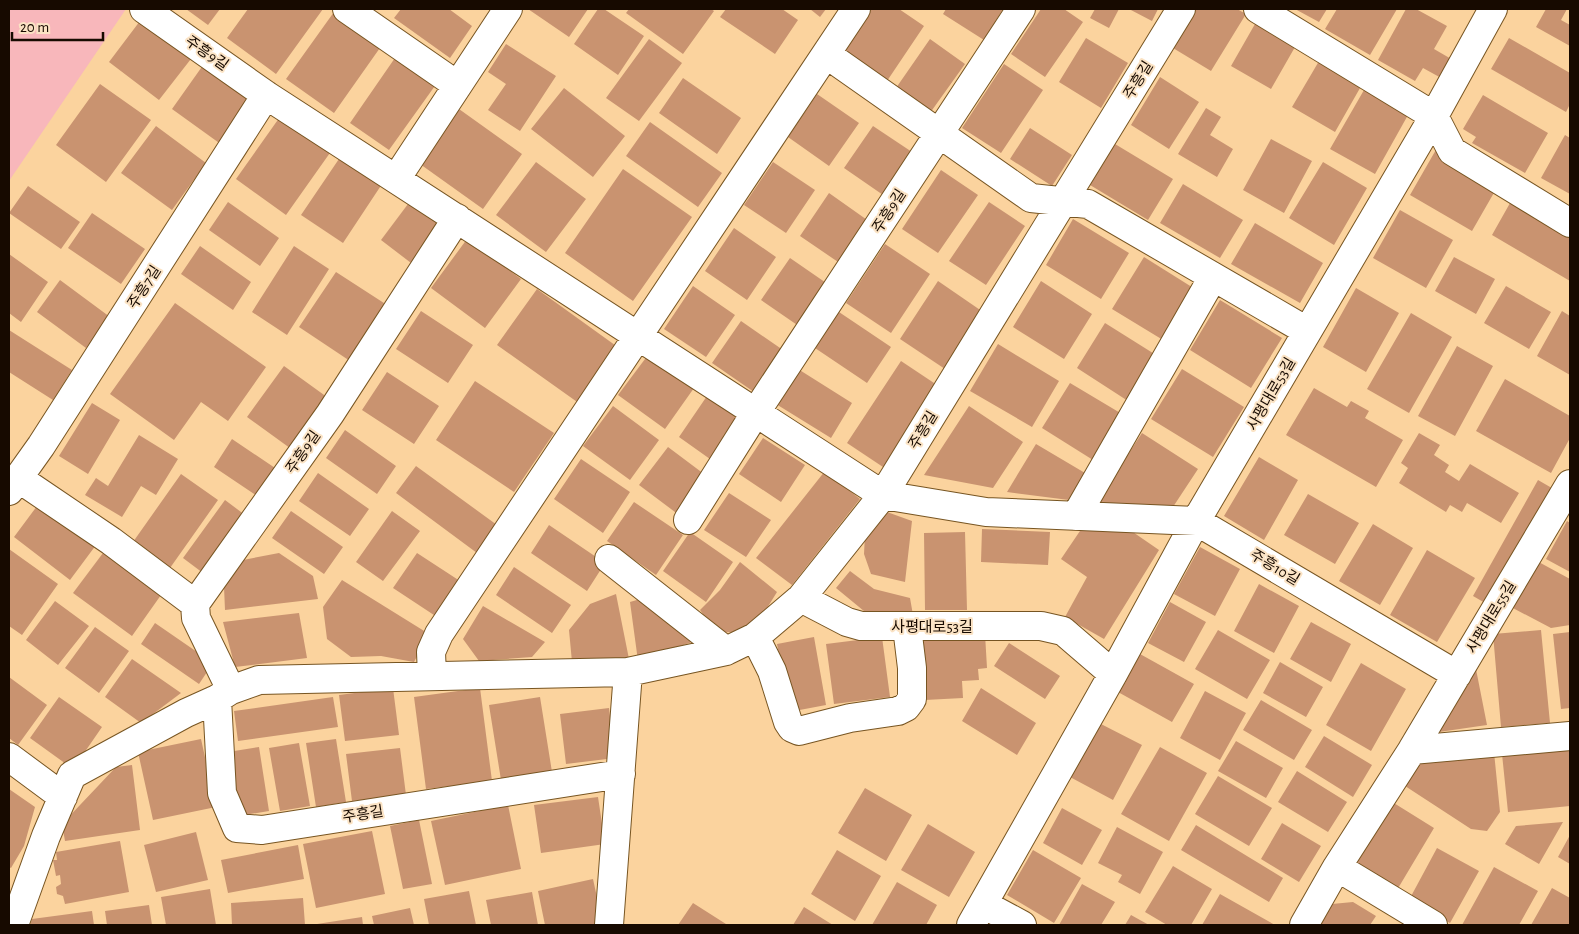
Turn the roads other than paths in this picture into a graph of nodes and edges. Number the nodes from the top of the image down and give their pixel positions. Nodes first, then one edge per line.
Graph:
1 (144, 9) edge
2 (347, 9) edge
3 (508, 9) edge
4 (856, 9) edge
5 (1021, 9) edge
6 (1181, 9) edge
7 (1258, 9) edge
8 (1492, 9) edge
9 (826, 54) junction
10 (457, 85) junction
11 (266, 95) junction
12 (1434, 116) junction
13 (940, 134) junction
14 (396, 179) junction
15 (1062, 202) junction
16 (457, 218) junction
17 (1570, 223) edge
18 (1213, 277) junction
19 (1308, 331) junction
20 (638, 336) junction
21 (756, 412) junction
22 (1570, 484) edge
23 (14, 485) edge
24 (883, 494) junction
25 (1076, 516) junction
26 (688, 520) dead end
27 (1196, 521) junction
28 (609, 559) dead end
29 (801, 598) junction
30 (195, 604) junction
31 (907, 627) junction
32 (755, 637) junction
33 (726, 651) junction
34 (628, 672) junction
35 (1113, 674) junction
36 (1457, 674) junction
37 (432, 676) junction
38 (224, 695) junction
39 (1570, 736) edge
40 (1412, 750) junction
41 (9, 757) edge
42 (621, 774) junction
43 (63, 796) junction
44 (1337, 867) junction
45 (977, 915) edge
46 (1418, 922) edge
47 (14, 925) edge
48 (609, 925) edge
49 (1022, 925) edge
50 (1304, 925) edge

1 - 11 street, 주흥9길
2 - 10 street
3 - 10 street
4 - 9 street
5 - 13 street, 주흥9길
6 - 15 street, 주흥길
7 - 12 street
8 - 12 street, 사평대로53길
9 - 13 street
9 - 20 street
10 - 14 street
11 - 14 street, 주흥9길
11 - 23 street, 주흥7길
12 - 17 street
12 - 19 street, 사평대로53길
13 - 15 street
13 - 21 street, 주흥9길
14 - 16 street, 주흥9길
15 - 18 street
15 - 24 street, 주흥길
16 - 20 street, 주흥9길
16 - 30 street, 주흥9길
18 - 19 street
18 - 25 street
19 - 27 street, 사평대로53길
20 - 21 street, 주흥9길
20 - 37 street
21 - 24 street, 주흥9길
21 - 26 street, 주흥9길
22 - 36 street, 사평대로55길
23 - 30 street, 주흥7길
24 - 25 street, 주흥10길
24 - 29 street, 주흥길
25 - 27 street, 주흥10길
27 - 35 street, 사평대로53길
27 - 36 street, 주흥10길
28 - 33 street
29 - 31 street, 사평대로53길
29 - 32 street, 주흥길
30 - 38 street
31 - 32 street
31 - 35 street, 사평대로53길
32 - 33 street, 주흥길
33 - 34 street, 주흥길
34 - 37 street, 주흥길
34 - 42 street
35 - 45 street, 사평대로53길
36 - 40 street, 사평대로55길
37 - 38 street, 주흥길
38 - 42 street, 주흥길
38 - 43 street, 주흥길
39 - 40 street
40 - 44 street, 사평대로55길
41 - 43 street
42 - 48 street
43 - 47 street, 주흥길
44 - 46 street
44 - 50 street, 사평대로55길
45 - 49 street

